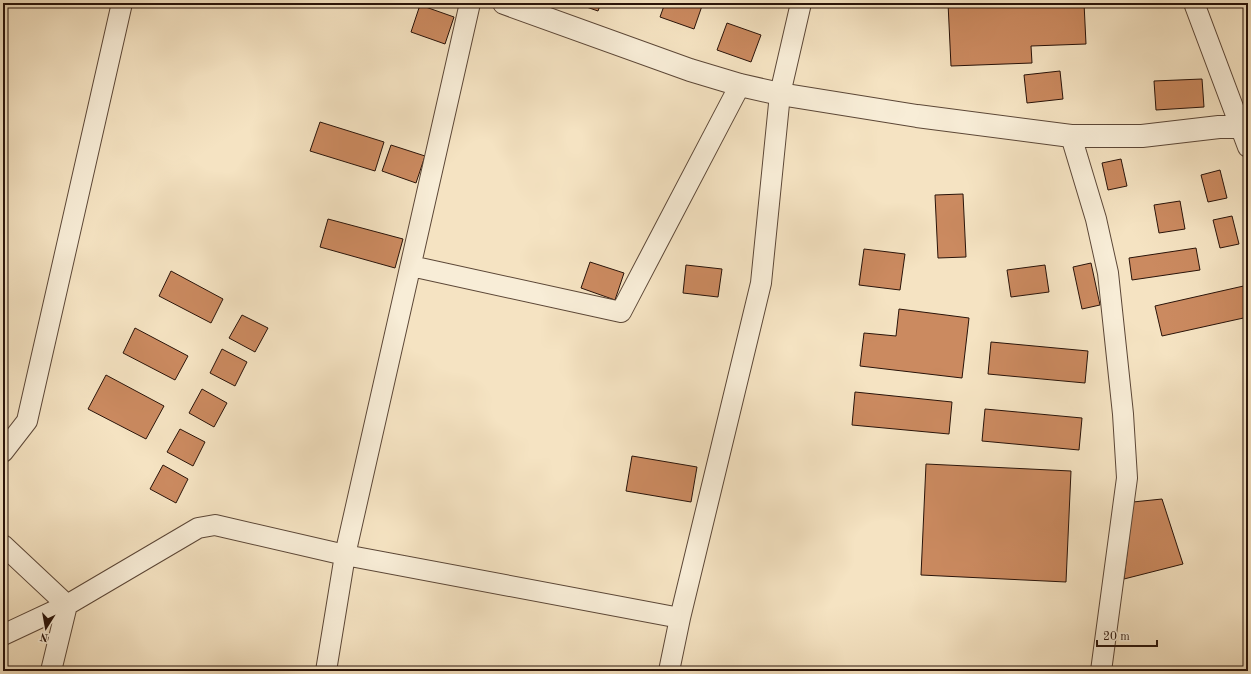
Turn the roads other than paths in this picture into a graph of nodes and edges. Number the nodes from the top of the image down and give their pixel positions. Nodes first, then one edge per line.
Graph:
1 (122, 3) edge
2 (470, 3) edge
3 (504, 3) edge
4 (801, 3) edge
5 (1194, 3) edge
6 (740, 85) junction
7 (780, 94) junction
8 (1245, 134) edge
9 (1071, 136) junction
10 (411, 266) junction
11 (3, 452) edge
12 (3, 545) edge
13 (345, 555) junction
14 (67, 605) junction
15 (680, 618) junction
16 (3, 636) edge
17 (51, 671) edge
18 (326, 671) edge
19 (669, 671) edge
20 (1101, 671) edge

1 - 11 street
2 - 10 street
3 - 6 street
4 - 7 street
5 - 8 street
6 - 7 street
6 - 10 street
7 - 9 street
7 - 15 street
8 - 9 street
9 - 20 street
10 - 13 street
12 - 14 street
13 - 14 street
13 - 15 street
13 - 18 street
14 - 16 street
14 - 17 street
15 - 19 street

